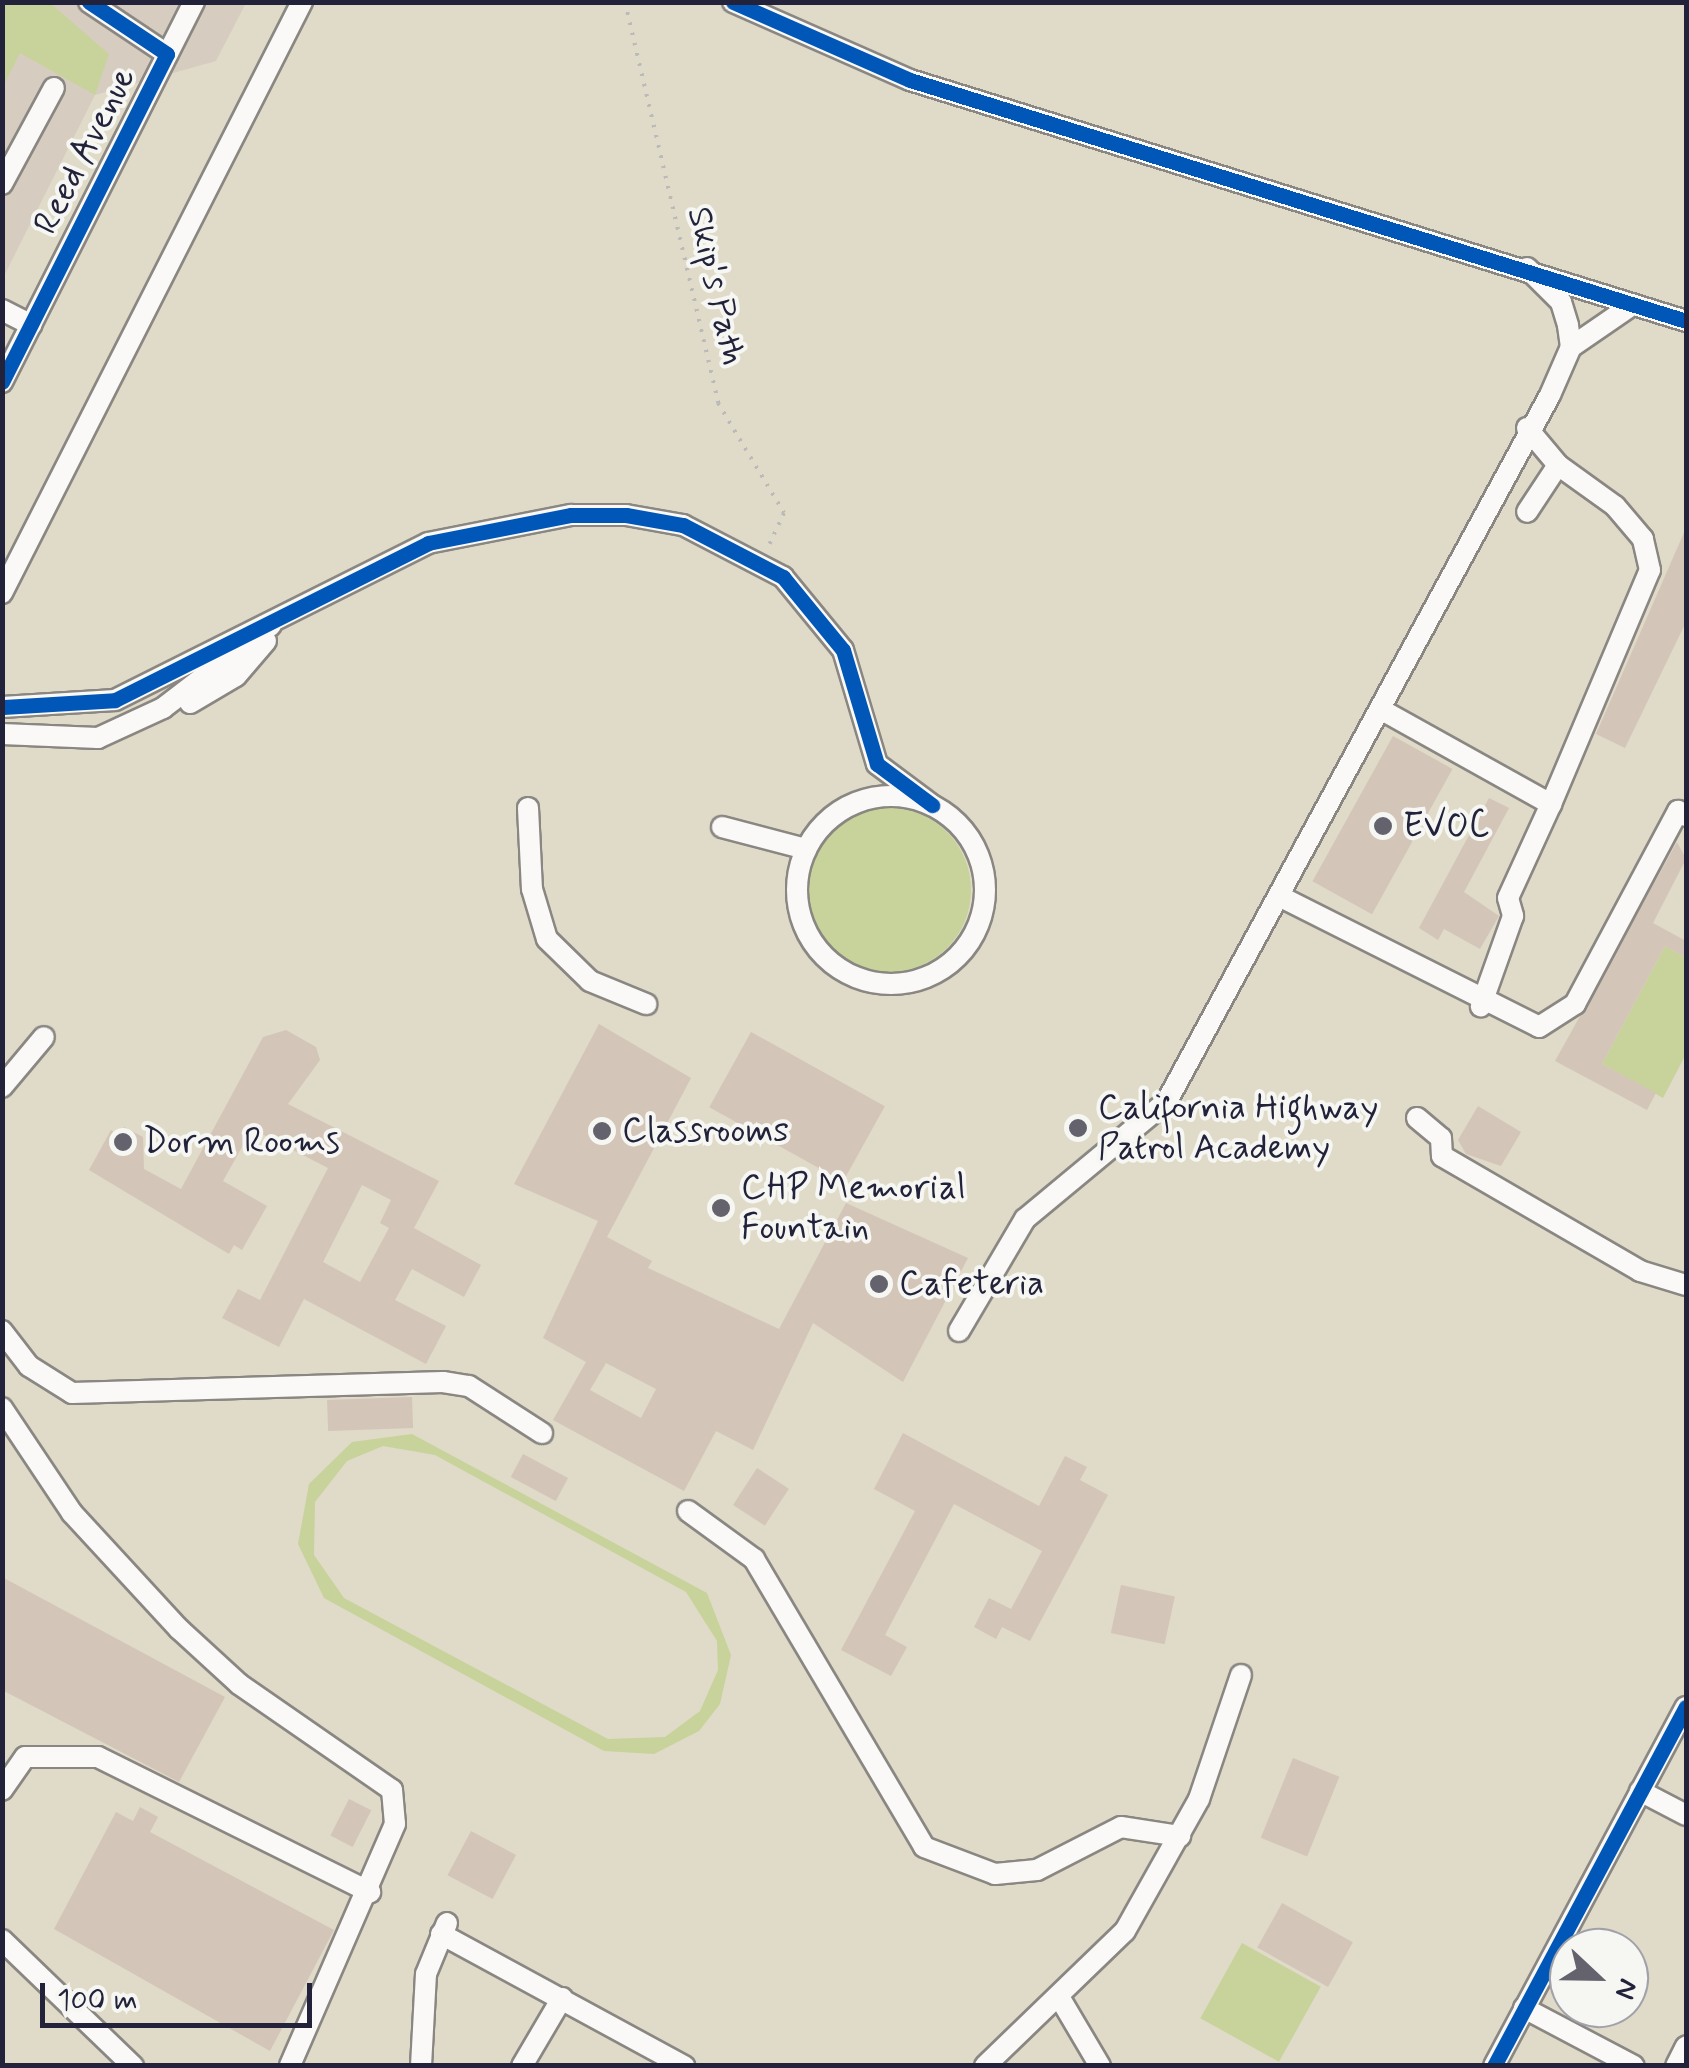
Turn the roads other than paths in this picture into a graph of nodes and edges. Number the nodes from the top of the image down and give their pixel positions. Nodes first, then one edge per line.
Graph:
1 (89, 2) edge
2 (194, 2) edge
3 (302, 2) edge
4 (733, 2) edge
5 (167, 54) junction
6 (54, 88) dead end
7 (2, 184) edge
8 (1527, 268) junction
9 (1632, 305) junction
10 (2, 310) edge
11 (1686, 321) edge
12 (31, 324) junction
13 (1571, 347) junction
14 (2, 382) edge
15 (1527, 428) junction
16 (1558, 465) junction
17 (1527, 512) dead end
18 (2, 592) edge
19 (284, 614) junction
20 (2, 707) edge
21 (1380, 709) junction
22 (2, 734) edge
23 (878, 764) junction
24 (1551, 804) junction
25 (932, 805) junction
26 (528, 808) dead end
27 (842, 810) junction
28 (1686, 816) edge
29 (722, 827) dead end
30 (806, 850) junction
31 (1279, 896) junction
32 (646, 1004) dead end
33 (1482, 1006) junction
34 (44, 1037) dead end
35 (2, 1087) edge
36 (1417, 1118) dead end
37 (1686, 1285) edge
38 (2, 1331) edge
39 (959, 1332) dead end
40 (4, 1412) edge
41 (542, 1433) dead end
42 (688, 1511) dead end
43 (1240, 1675) dead end
44 (1686, 1707) edge
45 (2, 1790) edge
46 (1640, 1791) junction
47 (1686, 1815) edge
48 (1180, 1836) junction
49 (370, 1892) junction
50 (2, 1940) edge
51 (562, 1998) junction
52 (1061, 2000) junction
53 (1524, 2008) junction
54 (1686, 2046) edge
55 (133, 2066) edge
56 (290, 2066) edge
57 (421, 2066) edge
58 (522, 2066) edge
59 (684, 2066) edge
60 (985, 2066) edge
61 (1100, 2066) edge
62 (1494, 2066) edge
63 (1634, 2066) edge
64 (1676, 2066) edge

1 - 5 street
2 - 5 street, Reed Avenue
3 - 18 street
4 - 8 street
5 - 12 street, Reed Avenue
6 - 7 street
8 - 9 street
8 - 13 street
9 - 11 street
9 - 13 street
10 - 12 street
12 - 14 street, Reed Avenue
13 - 15 street
15 - 16 street
15 - 21 street
16 - 17 street
16 - 24 street
19 - 20 street
19 - 22 street
19 - 23 street
21 - 24 street
21 - 31 street
23 - 25 street
23 - 27 street
24 - 33 street
25 - 27 street
25 - 30 street
26 - 32 street
27 - 30 street
28 - 33 street
29 - 30 street
31 - 33 street
31 - 39 street
34 - 35 street
36 - 37 street
38 - 41 street
40 - 49 street
42 - 48 street
43 - 48 street
44 - 46 street
45 - 49 street
46 - 47 street
46 - 53 street
48 - 52 street
49 - 56 street
50 - 55 street
51 - 57 street
51 - 58 street
51 - 59 street
52 - 60 street
52 - 61 street
53 - 62 street
53 - 63 street
54 - 64 street

